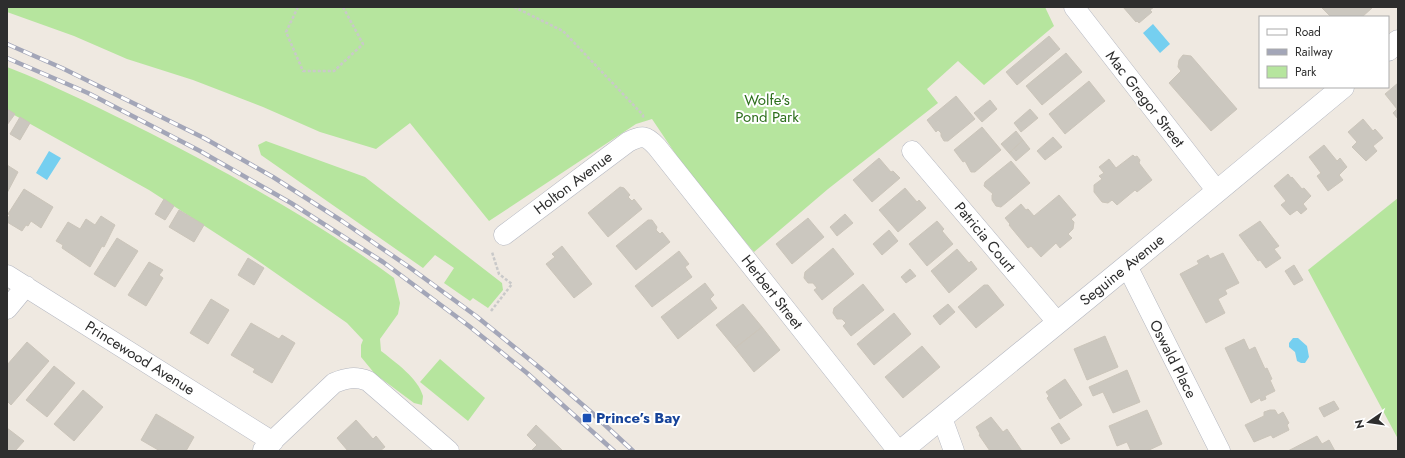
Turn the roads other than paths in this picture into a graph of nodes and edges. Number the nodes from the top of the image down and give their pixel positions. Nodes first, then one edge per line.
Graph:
1 (1074, 7) edge
2 (1398, 41) edge
3 (1389, 49) edge
4 (1342, 88) edge
5 (644, 136) joint
6 (912, 151) dead end
7 (1217, 191) junction
8 (497, 241) road end
9 (1127, 266) junction
10 (7, 275) edge
11 (26, 286) junction
12 (7, 309) edge
13 (1058, 323) junction
14 (942, 418) junction
15 (268, 446) edge
16 (449, 451) edge
17 (899, 451) edge
18 (954, 451) edge
19 (1220, 451) edge

1 - 7 street, Mac Gregor Street
2 - 3 street
4 - 7 street, Seguine Avenue
5 - 8 street, Holton Avenue
5 - 17 street, Herbert Street
6 - 13 street, Patricia Court
7 - 9 street, Seguine Avenue
9 - 13 street, Seguine Avenue
9 - 19 street, Oswald Place
10 - 11 street, Princewood Avenue
11 - 12 street
11 - 15 street, Princewood Avenue
13 - 14 street, Seguine Avenue
14 - 17 street, Seguine Avenue
14 - 18 street
15 - 16 street

